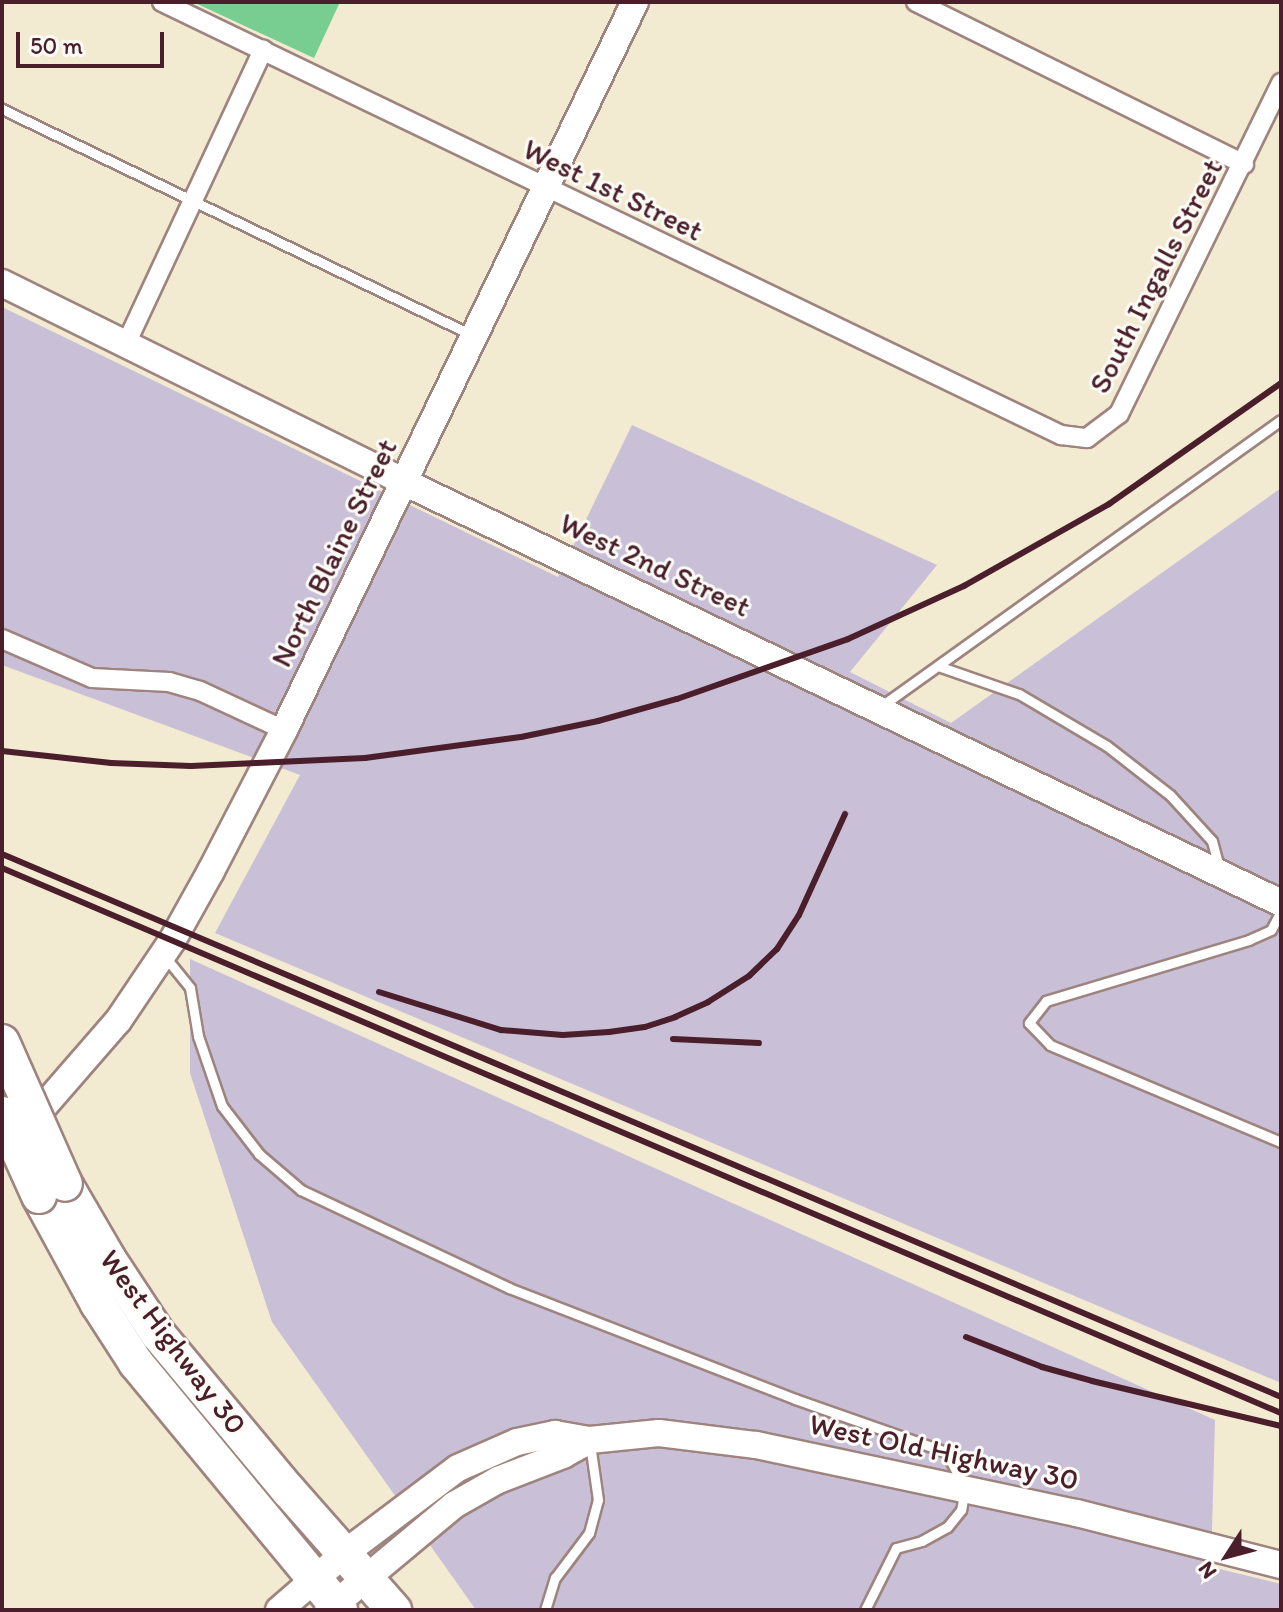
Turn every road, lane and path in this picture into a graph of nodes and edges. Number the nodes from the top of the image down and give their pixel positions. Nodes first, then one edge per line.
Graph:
1 (162, 2) edge
2 (635, 2) edge
3 (916, 2) edge
4 (263, 50) junction
5 (1281, 83) edge
6 (2, 109) edge
7 (1275, 113) edge
8 (1244, 164) junction
9 (545, 189) junction
10 (194, 204) junction
11 (2, 283) edge
12 (475, 337) junction
13 (125, 346) junction
14 (1281, 420) edge
15 (1040, 425) joint
16 (404, 482) junction
17 (2, 639) edge
18 (938, 666) junction
19 (878, 708) junction
20 (284, 730) junction
21 (1221, 874) junction
22 (1281, 903) edge
23 (1281, 911) edge
24 (168, 948) junction
25 (2, 1042) edge
26 (2, 1114) edge
27 (1281, 1142) edge
28 (2, 1151) edge
29 (52, 1190) junction
30 (590, 1440) junction
31 (965, 1488) junction
32 (1281, 1565) edge
33 (356, 1566) junction
34 (330, 1601) edge
35 (279, 1610) edge
36 (394, 1610) edge
37 (545, 1610) edge
38 (865, 1610) edge

1 - 4 street, West 1st Street
2 - 9 street, North Blaine Street
3 - 8 street
4 - 9 street, West 1st Street
4 - 10 street
5 - 7 street, South Ingalls Street
6 - 10 lane
7 - 8 street, South Ingalls Street
8 - 15 street, South Ingalls Street
9 - 12 street, North Blaine Street
9 - 15 street, West 1st Street
10 - 12 lane
10 - 13 street
11 - 13 street, West 2nd Street
12 - 16 street, North Blaine Street
13 - 16 street, West 2nd Street
14 - 18 lane
16 - 19 street, West 2nd Street
16 - 20 street, North Blaine Street
17 - 20 street
18 - 19 lane
18 - 21 lane
19 - 21 street, West 2nd Street
20 - 24 street, North Blaine Street
21 - 22 street, West 2nd Street
23 - 27 lane
24 - 28 street, North Blaine Street
24 - 31 lane
25 - 29 highway, West Highway 30, bridge
26 - 29 highway, West Highway 30, bridge
29 - 33 highway, West Highway 30
29 - 34 highway, West Highway 30
30 - 31 street, West Old Highway 30
30 - 33 street, West Old Highway 30
30 - 37 lane
31 - 32 street, West Old Highway 30
31 - 38 lane
33 - 34 street, West Old Highway 30
33 - 36 highway, West Highway 30
34 - 35 street, West Old Highway 30

